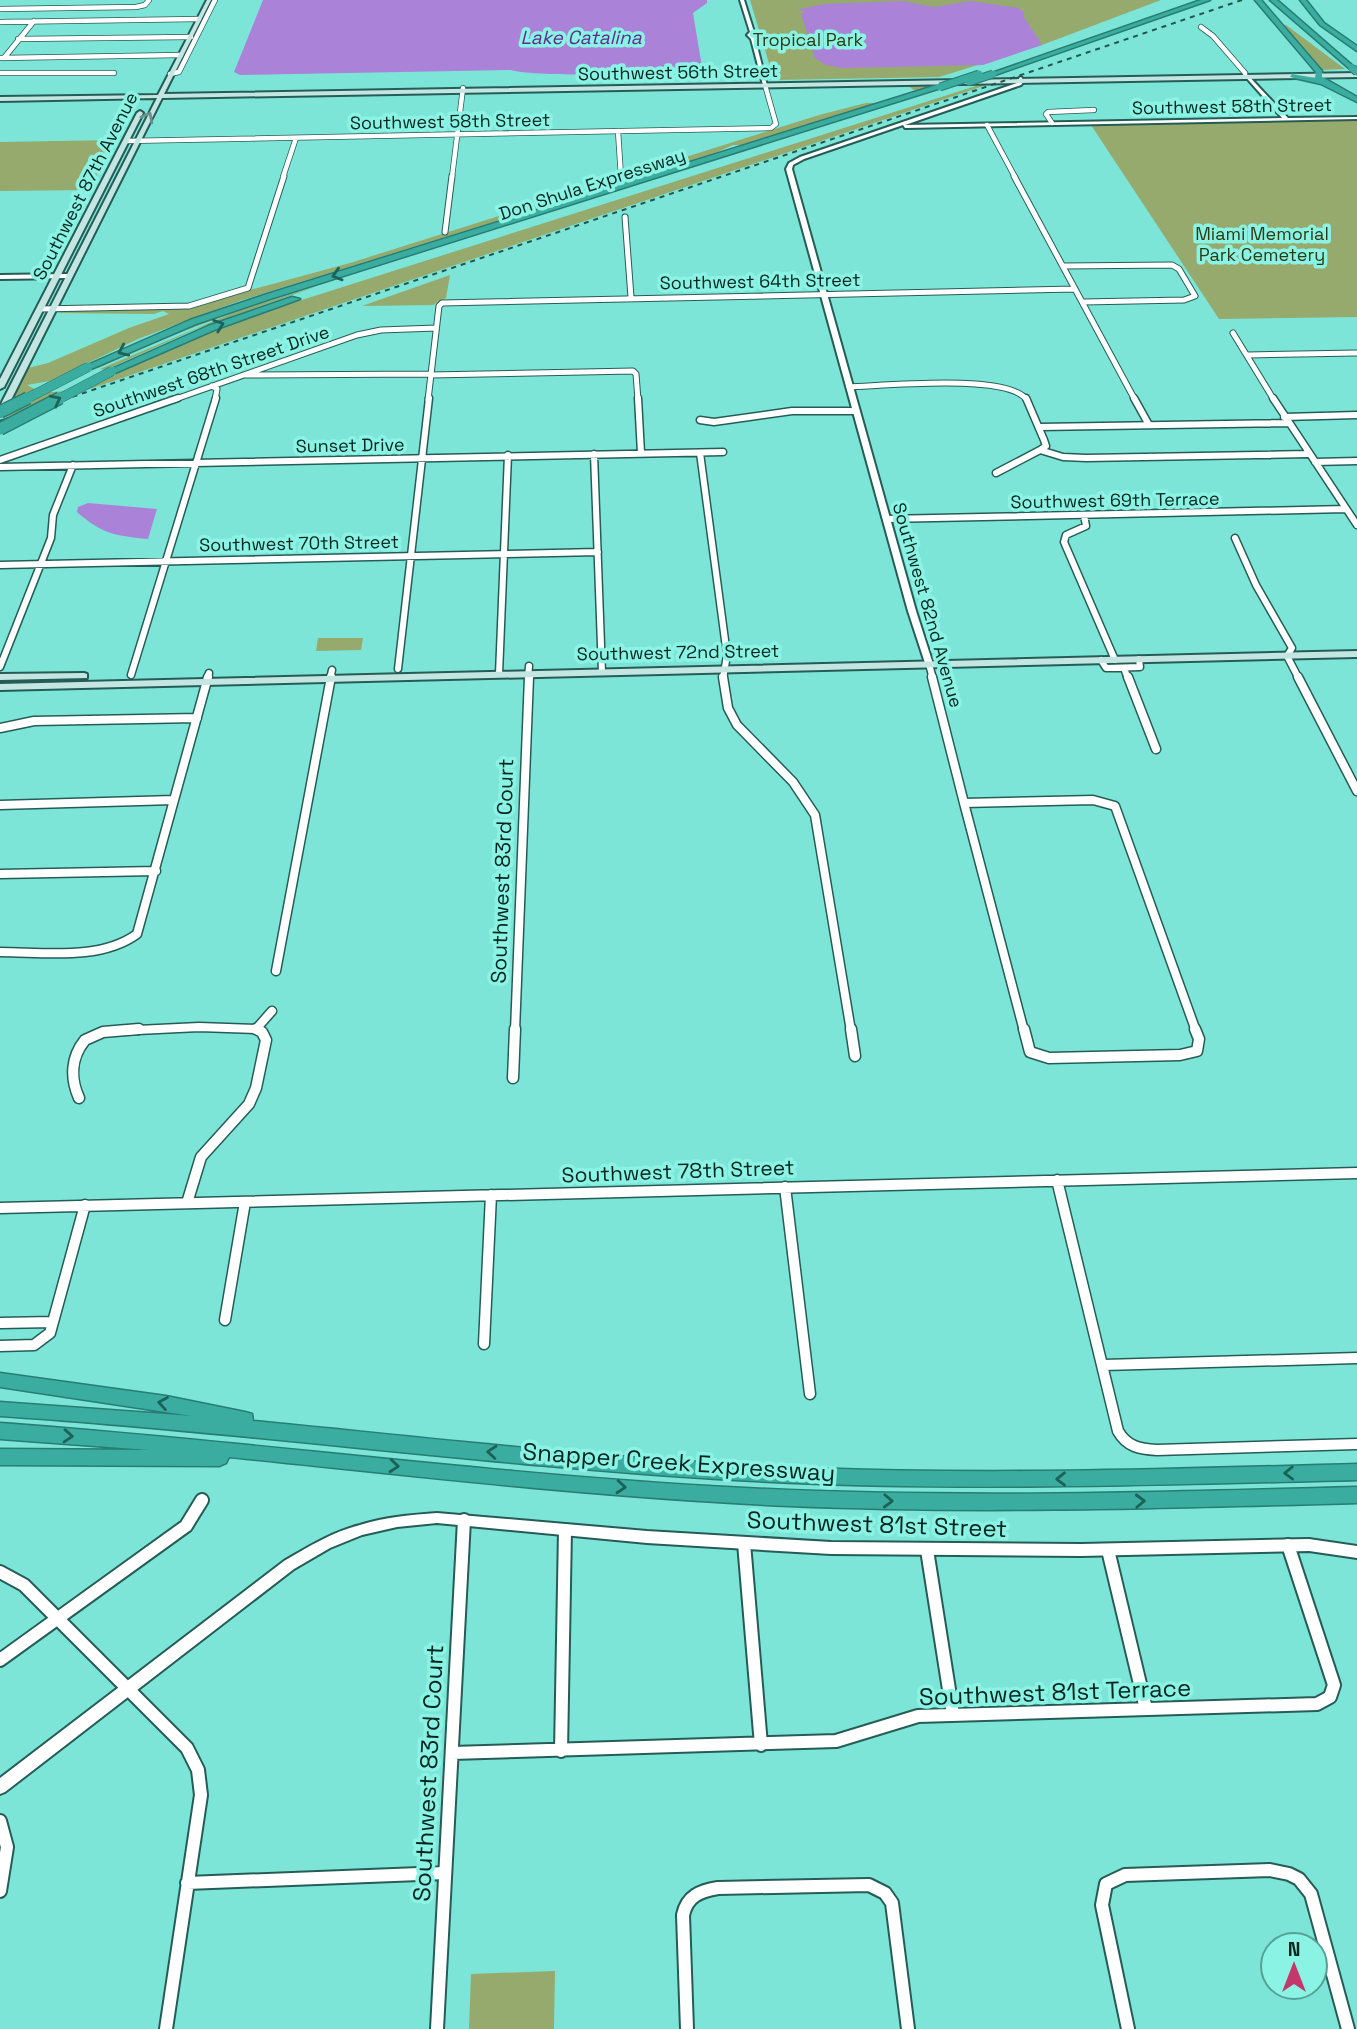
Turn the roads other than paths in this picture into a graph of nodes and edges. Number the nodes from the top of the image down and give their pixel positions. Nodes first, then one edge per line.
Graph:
1 (50, 0) edge
2 (99, 0) edge
3 (149, 0) edge
4 (742, 0) edge
5 (1191, 0) edge
6 (1207, 0) edge
7 (1258, 0) edge
8 (1273, 0) edge
9 (1305, 0) edge
10 (200, 2) edge
11 (211, 2) edge
12 (1174, 2) dead end
13 (1215, 3) dead end
14 (1291, 3) dead end
15 (43, 8) junction
16 (94, 8) junction
17 (0, 9) edge
18 (1270, 12) junction
19 (191, 19) junction
20 (199, 19) junction
21 (1137, 19) junction
22 (33, 21) junction
23 (0, 22) edge
24 (1197, 25) dead end
25 (1127, 29) junction
26 (182, 37) junction
27 (191, 37) junction
28 (18, 39) junction
29 (1357, 39) edge
30 (1357, 49) edge
31 (181, 55) junction
32 (2, 58) edge
33 (1310, 61) junction
34 (168, 63) junction
35 (1354, 69) edge
36 (0, 73) edge
37 (114, 73) dead end
38 (170, 74) junction
39 (1291, 74) junction
40 (1246, 75) junction
41 (1321, 76) junction
42 (1022, 79) junction
43 (765, 83) junction
44 (155, 85) dead end
45 (462, 89) junction
46 (337, 92) joint
47 (159, 95) junction
48 (149, 96) junction
49 (0, 98) edge
50 (1357, 100) edge
51 (1274, 107) junction
52 (1158, 109) dead end
53 (1094, 110) dead end
54 (1357, 117) edge
55 (1286, 119) junction
56 (1052, 123) junction
57 (899, 125) junction
58 (987, 125) junction
59 (618, 131) junction
60 (457, 135) junction
61 (296, 138) junction
62 (126, 141) junction
63 (136, 141) junction
64 (113, 166) junction
65 (124, 166) junction
66 (621, 177) dead end
67 (104, 183) junction
68 (115, 183) junction
69 (100, 191) junction
70 (111, 191) junction
71 (91, 208) junction
72 (102, 208) junction
73 (625, 217) dead end
74 (445, 232) dead end
75 (75, 240) junction
76 (86, 240) junction
77 (1063, 266) junction
78 (73, 267) junction
79 (61, 268) junction
80 (56, 276) junction
81 (68, 276) junction
82 (0, 277) edge
83 (1075, 289) junction
84 (823, 293) junction
85 (631, 297) junction
86 (1083, 302) junction
87 (40, 309) junction
88 (52, 309) junction
89 (436, 328) junction
90 (1233, 333) dead end
91 (1357, 353) edge
92 (1248, 355) junction
93 (430, 374) junction
94 (243, 375) junction
95 (15, 383) junction
96 (1, 385) edge
97 (212, 386) junction
98 (849, 387) junction
99 (856, 411) junction
100 (0, 413) edge
101 (1357, 415) edge
102 (700, 420) dead end
103 (1286, 420) junction
104 (1149, 425) junction
105 (1040, 428) junction
106 (0, 429) edge
107 (1040, 450) junction
108 (723, 452) dead end
109 (594, 453) junction
110 (641, 453) junction
111 (700, 453) junction
112 (1308, 454) junction
113 (508, 455) junction
114 (421, 457) junction
115 (1357, 461) edge
116 (196, 462) junction
117 (1315, 462) junction
118 (2, 464) edge
119 (73, 465) junction
120 (996, 473) dead end
121 (1346, 509) junction
122 (1084, 515) junction
123 (886, 519) junction
124 (1356, 524) edge
125 (1235, 538) dead end
126 (598, 552) junction
127 (504, 554) junction
128 (409, 556) junction
129 (166, 561) junction
130 (0, 565) edge
131 (40, 565) junction
132 (1357, 647) edge
133 (1289, 652) junction
134 (1357, 654) edge
135 (1113, 656) junction
136 (1139, 659) junction
137 (927, 660) junction
138 (1101, 660) junction
139 (725, 665) junction
140 (0, 667) edge
141 (602, 668) junction
142 (1124, 668) junction
143 (499, 670) junction
144 (529, 670) junction
145 (397, 673) junction
146 (331, 674) junction
147 (131, 675) junction
148 (0, 677) edge
149 (208, 677) junction
150 (83, 684) junction
151 (0, 687) edge
152 (197, 718) junction
153 (1, 727) edge
154 (1156, 749) dead end
155 (1357, 791) edge
156 (174, 800) junction
157 (964, 803) junction
158 (0, 805) edge
159 (156, 871) junction
160 (0, 874) edge
161 (0, 952) edge
162 (276, 971) dead end
163 (272, 1011) dead end
164 (256, 1029) junction
165 (855, 1056) dead end
166 (513, 1078) dead end
167 (79, 1098) dead end
168 (1357, 1174) edge
169 (1057, 1180) junction
170 (785, 1187) junction
171 (491, 1195) junction
172 (245, 1202) junction
173 (187, 1203) junction
174 (85, 1205) junction
175 (0, 1208) edge
176 (225, 1320) dead end
177 (54, 1322) junction
178 (0, 1323) edge
179 (484, 1344) dead end
180 (0, 1346) edge
181 (1357, 1358) edge
182 (1104, 1365) junction
183 (0, 1380) edge
184 (810, 1394) dead end
185 (0, 1409) edge
186 (0, 1431) edge
187 (326, 1436) junction
188 (1357, 1444) edge
189 (0, 1457) edge
190 (326, 1459) junction
191 (1357, 1472) edge
192 (1357, 1495) edge
193 (202, 1500) dead end
194 (464, 1520) junction
195 (565, 1530) junction
196 (744, 1543) junction
197 (1288, 1545) junction
198 (927, 1550) junction
199 (1108, 1550) junction
200 (1357, 1552) edge
201 (0, 1572) edge
202 (57, 1619) junction
203 (0, 1660) edge
204 (127, 1688) junction
205 (1146, 1709) junction
206 (953, 1715) junction
207 (761, 1745) junction
208 (561, 1751) junction
209 (452, 1754) junction
210 (0, 1787) edge
211 (0, 1821) edge
212 (445, 1873) junction
213 (187, 1883) junction
214 (0, 1891) edge
215 (166, 2029) edge
216 (437, 2029) edge
217 (687, 2029) edge
218 (908, 2029) edge
219 (1128, 2029) edge
220 (1348, 2029) edge

1 - 15 street
2 - 16 street
3 - 16 street
4 - 43 street
5 - 21 highway, Don Shula Expressway
6 - 25 highway, Don Shula Expressway
7 - 18 highway
8 - 35 highway
9 - 29 highway
9 - 30 highway
10 - 11 main road
10 - 19 main road
11 - 20 main road, Southwest 87th Avenue
11 - 38 street, Southwest 87th Avenue
12 - 21 highway
13 - 25 highway
14 - 35 highway
15 - 16 street
15 - 17 street
15 - 22 street
18 - 33 highway
18 - 35 highway
19 - 20 street
19 - 22 street
19 - 26 main road
20 - 27 main road, Southwest 87th Avenue
21 -> 100 highway, Don Shula Expressway, bridge
22 - 23 street
22 - 28 street
24 - 40 street
106 -> 25 highway, Don Shula Expressway, bridge
26 - 27 street
26 - 28 street
26 - 34 main road
27 - 31 main road, Southwest 87th Avenue
28 - 32 street
31 - 34 street
31 - 38 main road, Southwest 87th Avenue
32 - 34 street
33 - 39 highway
33 - 41 highway
34 - 38 main road
35 - 41 main road
36 - 37 street
38 - 47 main road, Southwest 87th Avenue
39 - 40 main road, Southwest 56th Street
39 - 41 highway
40 - 42 main road, Southwest 56th Street
40 - 51 street
41 - 50 highway
42 - 43 main road, Southwest 56th Street
42 - 57 street
43 - 45 main road, Southwest 56th Street
43 - 59 street, Southwest 58th Street
44 - 48 main road, Southwest 87th Avenue
45 - 46 main road, Southwest 56th Street
45 - 60 street
46 - 47 main road, Southwest 56th Street
47 - 48 main road, Southwest 56th Street
63 -> 47 main road, Southwest 87th Avenue
48 - 49 main road, Southwest 56th Street
48 - 62 main road, Southwest 87th Avenue
51 - 52 street
51 - 55 street
53 - 56 street
54 - 55 street, Southwest 58th Street
55 - 56 street, Southwest 58th Street
56 - 58 street, Southwest 58th Street
57 - 58 street, Southwest 58th Street
57 - 84 street, Southwest 82nd Avenue
58 - 77 street
59 - 60 street, Southwest 58th Street
59 - 66 street
60 - 61 street, Southwest 58th Street
60 - 74 street
61 - 63 street, Southwest 58th Street
61 - 88 street
62 - 63 street, Southwest 58th Street
62 - 64 main road, Southwest 87th Avenue
63 - 65 main road, Southwest 87th Avenue
64 - 65 main road
64 - 67 main road, Southwest 87th Avenue
65 - 68 main road, Southwest 87th Avenue
67 - 68 main road
67 - 69 main road, Southwest 87th Avenue
68 - 70 main road, Southwest 87th Avenue
69 - 70 main road
69 - 71 main road, Southwest 87th Avenue
70 - 72 main road, Southwest 87th Avenue
71 - 72 main road
71 - 75 main road, Southwest 87th Avenue
72 - 76 main road, Southwest 87th Avenue
73 - 85 street
75 - 76 main road
75 - 79 main road, Southwest 87th Avenue
76 - 78 main road, Southwest 87th Avenue
77 - 83 street
77 - 86 street
78 - 79 main road
78 - 81 main road, Southwest 87th Avenue
79 - 80 main road, Southwest 87th Avenue
80 - 81 street
80 - 82 street
80 - 87 main road, Southwest 87th Avenue
81 - 88 main road, Southwest 87th Avenue
83 - 84 street, Southwest 64th Street
83 - 86 street
84 - 85 street, Southwest 64th Street
84 - 98 street, Southwest 82nd Avenue
85 - 89 street, Southwest 64th Street
86 - 104 street
87 - 88 street
87 - 96 main road, Southwest 87th Avenue
88 - 95 main road, Southwest 87th Avenue
89 - 93 street
89 - 94 street, Southwest 68th Street Drive
90 - 92 street
91 - 92 street
92 - 103 street
93 - 94 street
93 - 110 street
93 - 114 street
94 - 97 street, Southwest 68th Street Drive
95 - 96 main road
95 - 100 main road, Southwest 87th Avenue
97 - 116 street
97 - 118 street, Southwest 68th Street Drive
98 - 99 street, Southwest 82nd Avenue
98 - 105 street
99 - 102 street
99 - 123 street, Southwest 82nd Avenue
101 - 103 street
103 - 104 street
103 - 112 street
104 - 105 street
105 - 107 street
107 - 112 street
107 - 120 street
108 - 111 street, Sunset Drive
109 - 110 street, Sunset Drive
109 - 113 street, Sunset Drive
109 - 126 street
110 - 111 street, Sunset Drive
111 - 139 street
112 - 117 street
113 - 114 street, Sunset Drive
113 - 127 street
114 - 116 street, Sunset Drive
114 - 128 street
115 - 117 street
116 - 119 street, Sunset Drive
116 - 129 street
117 - 121 street
118 - 119 street, Sunset Drive
119 - 131 street
121 - 122 street, Southwest 69th Terrace
121 - 124 street
122 - 123 street, Southwest 69th Terrace
122 - 135 street
123 - 137 street, Southwest 82nd Avenue
125 - 133 street
126 - 127 street, Southwest 70th Street
126 - 141 street
127 - 128 street, Southwest 70th Street
127 - 143 street
128 - 129 street, Southwest 70th Street
128 - 145 street
129 - 131 street, Southwest 70th Street
129 - 147 street
130 - 131 street, Southwest 70th Street
131 - 140 street
132 - 133 main road, Southwest 72nd Street
133 - 134 main road, Southwest 72nd Street
133 - 135 main road, Southwest 72nd Street
133 - 136 main road, Southwest 72nd Street
133 - 155 street
135 - 136 main road, Southwest 72nd Street
135 - 137 main road, Southwest 72nd Street
135 - 138 main road, Southwest 72nd Street
136 - 142 street
137 - 138 main road, Southwest 72nd Street
137 - 139 main road, Southwest 72nd Street
137 - 157 street, Southwest 82nd Avenue
138 - 142 street
139 - 141 main road, Southwest 72nd Street
139 - 165 street
141 - 144 main road, Southwest 72nd Street
142 - 154 street
143 - 144 main road, Southwest 72nd Street
143 - 145 main road, Southwest 72nd Street
144 - 166 street, Southwest 83rd Court
145 - 146 main road, Southwest 72nd Street
146 - 149 main road, Southwest 72nd Street
146 - 162 street
147 - 148 main road, Southwest 72nd Street
147 - 149 main road, Southwest 72nd Street
147 - 150 main road
149 - 150 main road, Southwest 72nd Street
149 - 152 street
150 - 151 main road, Southwest 72nd Street
152 - 153 street
152 - 156 street
156 - 158 street
156 - 159 street
157 - 157 street, Southwest 82nd Avenue
159 - 160 street
159 - 161 street
163 - 164 street
164 - 167 street
164 - 173 street
168 - 169 street, Southwest 78th Street
169 - 170 street, Southwest 78th Street
169 - 182 street
170 - 171 street, Southwest 78th Street
170 - 184 street
171 - 172 street, Southwest 78th Street
171 - 179 street
172 - 173 street, Southwest 78th Street
172 - 176 street
173 - 174 street, Southwest 78th Street
174 - 175 street, Southwest 78th Street
174 - 177 street
177 - 178 street
177 - 180 street
181 - 182 street
182 - 188 street
187 -> 183 highway
185 - 187 highway, Snapper Creek Expressway
186 -> 190 highway, Snapper Creek Expressway
191 -> 187 highway, Snapper Creek Expressway
189 - 190 highway
190 -> 192 highway, Snapper Creek Expressway
193 - 202 street
194 - 195 street, Southwest 81st Street
194 - 204 street, Southwest 81st Street
194 - 209 street, Southwest 83rd Court
195 - 196 street, Southwest 81st Street
195 - 208 street
196 - 198 street, Southwest 81st Street
196 - 207 street
197 - 199 street, Southwest 81st Street
197 - 200 street, Southwest 81st Street
197 - 205 street, Southwest 81st Terrace
198 - 199 street, Southwest 81st Street
198 - 206 street
199 - 205 street
201 - 202 street
202 - 203 street
202 - 204 street
204 - 210 street, Southwest 81st Street
204 - 213 street
205 - 206 street, Southwest 81st Terrace
206 - 207 street, Southwest 81st Terrace
207 - 208 street, Southwest 81st Terrace
208 - 209 street, Southwest 81st Terrace
209 - 212 street, Southwest 83rd Court
211 - 214 street
212 - 213 street
212 - 216 street, Southwest 83rd Court
213 - 215 street
217 - 218 street
219 - 220 street

